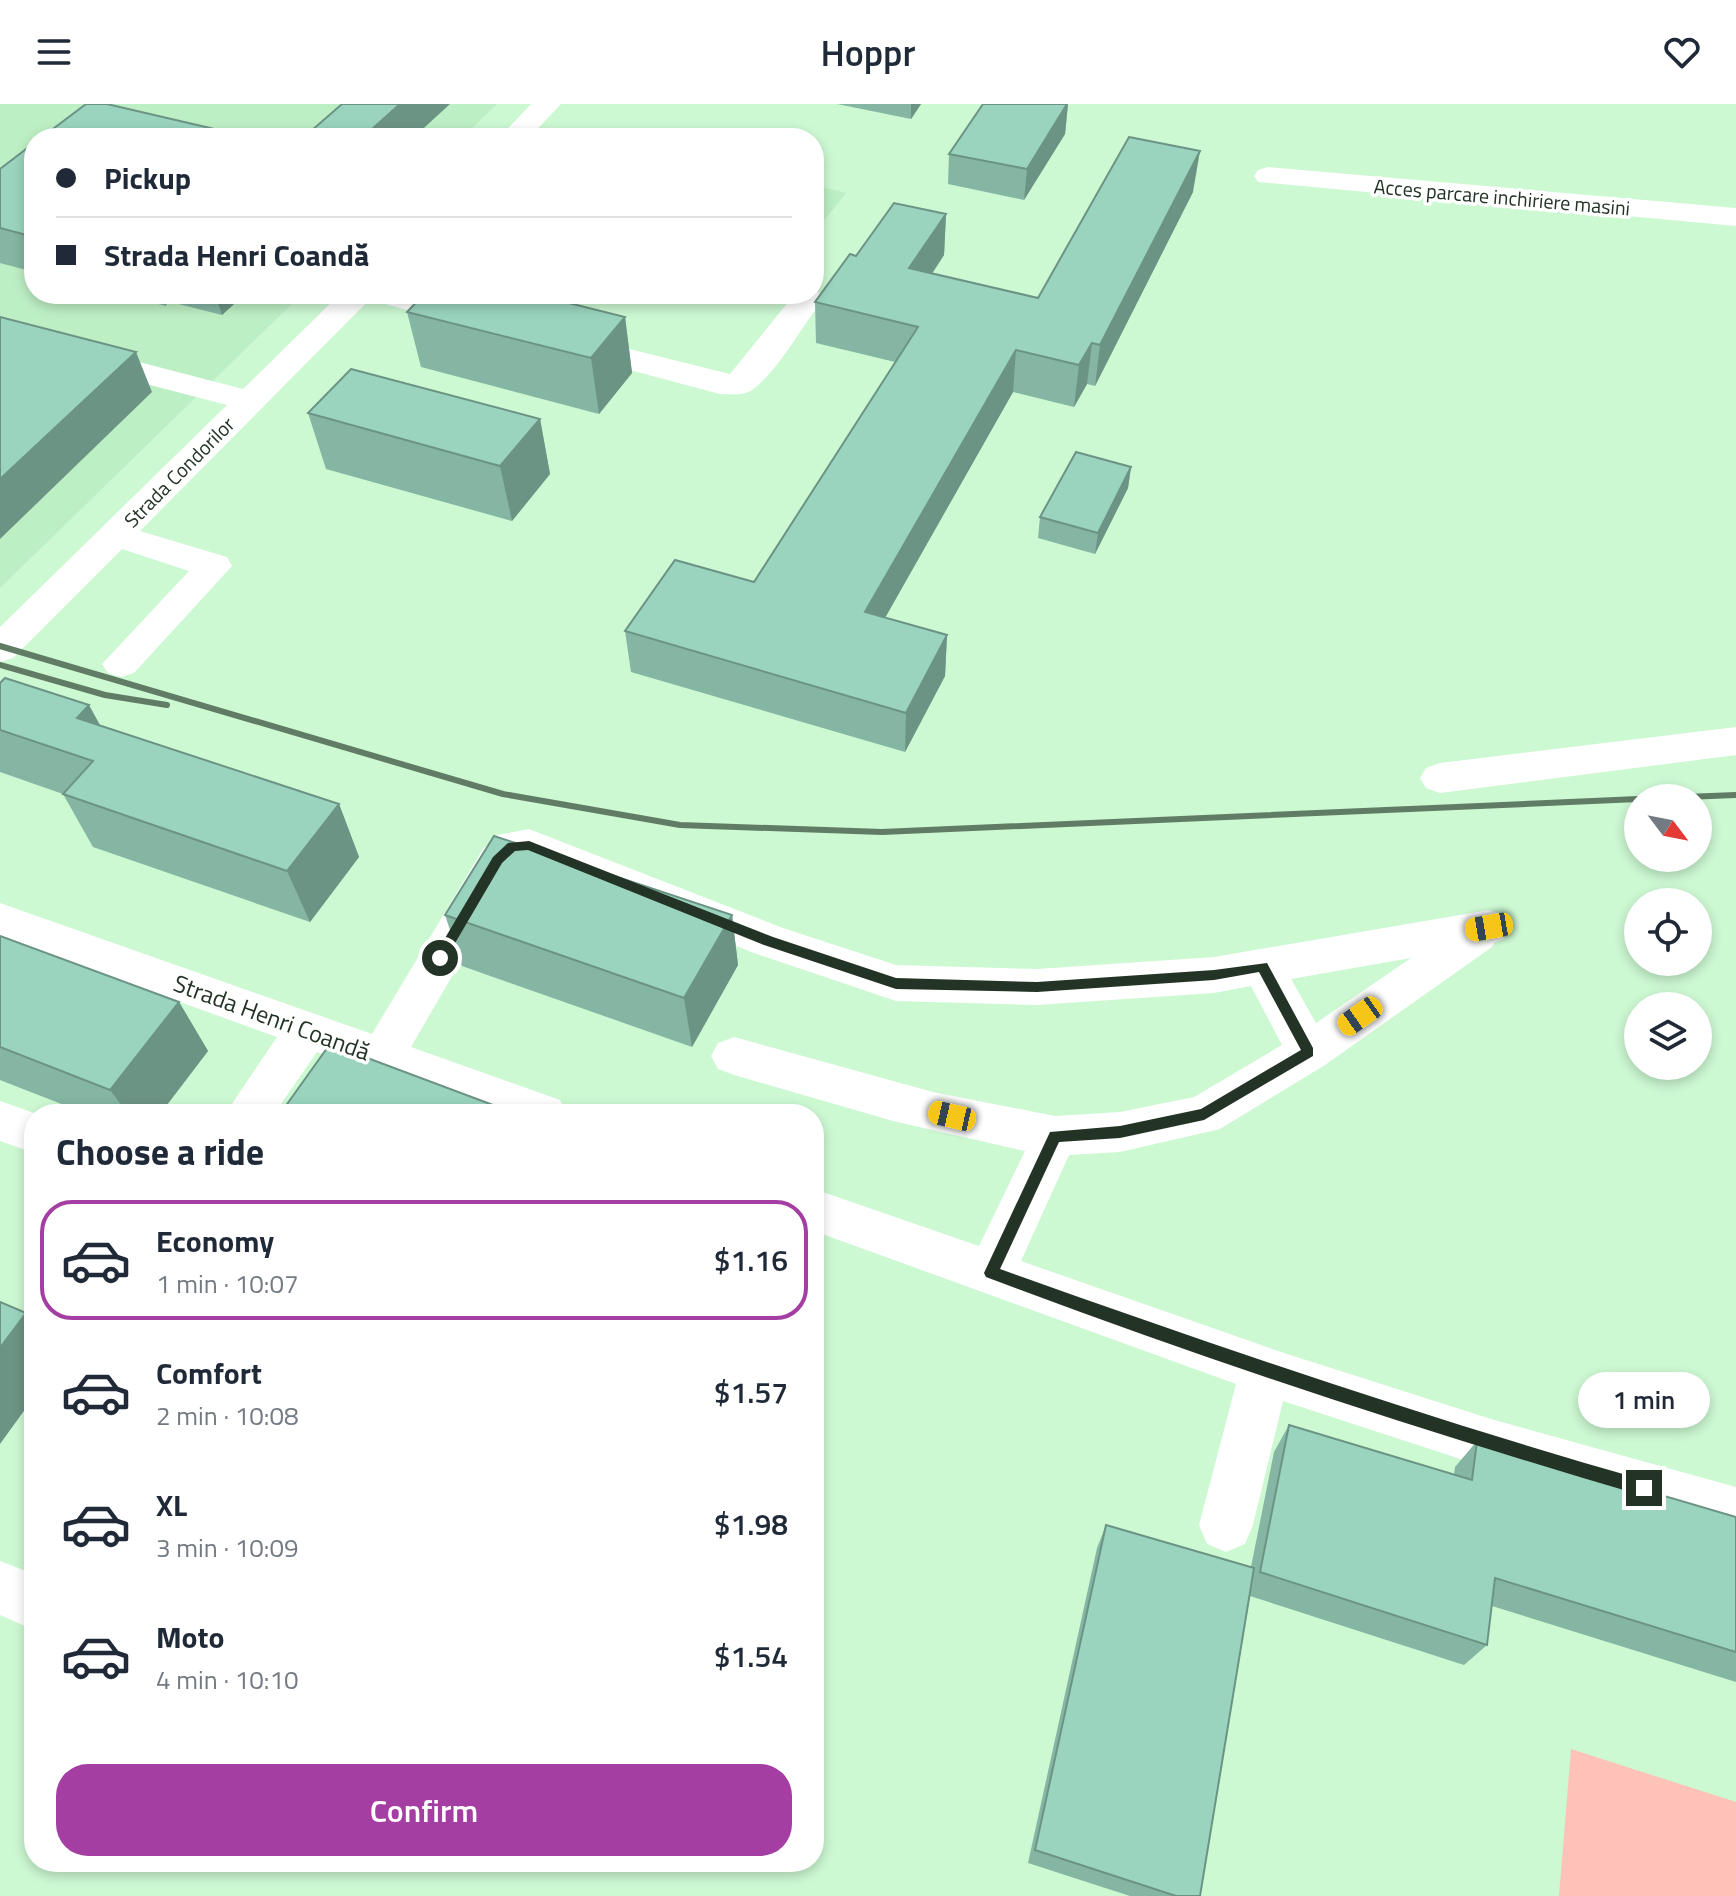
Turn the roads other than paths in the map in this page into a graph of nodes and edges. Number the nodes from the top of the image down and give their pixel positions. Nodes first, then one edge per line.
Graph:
1 (547, 104) edge
2 (523, 128) edge
3 (1268, 176) dead end
4 (1736, 217) edge
5 (348, 304) edge
6 (422, 304) edge
7 (803, 304) edge
8 (0, 336) edge
9 (250, 401) junction
10 (115, 535) junction
11 (0, 649) edge
12 (121, 664) dead end
13 (1736, 741) edge
14 (1440, 778) dead end
15 (0, 920) edge
16 (1262, 966) junction
17 (308, 1029) junction
18 (1309, 1052) junction
19 (382, 1056) junction
20 (734, 1056) dead end
21 (255, 1104) edge
22 (516, 1104) edge
23 (0, 1121) edge
24 (24, 1129) edge
25 (1055, 1136) junction
26 (824, 1214) edge
27 (991, 1273) junction
28 (1265, 1370) junction
29 (1736, 1514) edge
30 (1226, 1525) dead end
31 (0, 1588) edge
32 (24, 1598) edge

1 - 2 street
3 - 4 street, Acces parcare inchiriere masini
5 - 9 street, Strada Condorilor
6 - 7 street
8 - 9 street
9 - 10 street, Strada Condorilor
10 - 11 street, Strada Condorilor
10 - 12 street
13 - 14 street
15 - 17 street, Strada Henri Coandă
16 - 18 street
16 - 18 street
16 - 19 street
17 - 19 street, Strada Henri Coandă
17 - 21 street
18 - 25 street
19 - 22 street, Strada Henri Coandă
20 - 25 street
23 - 24 street
25 - 27 street
26 - 27 street
27 - 28 street
28 - 29 street
28 - 30 street
31 - 32 street

